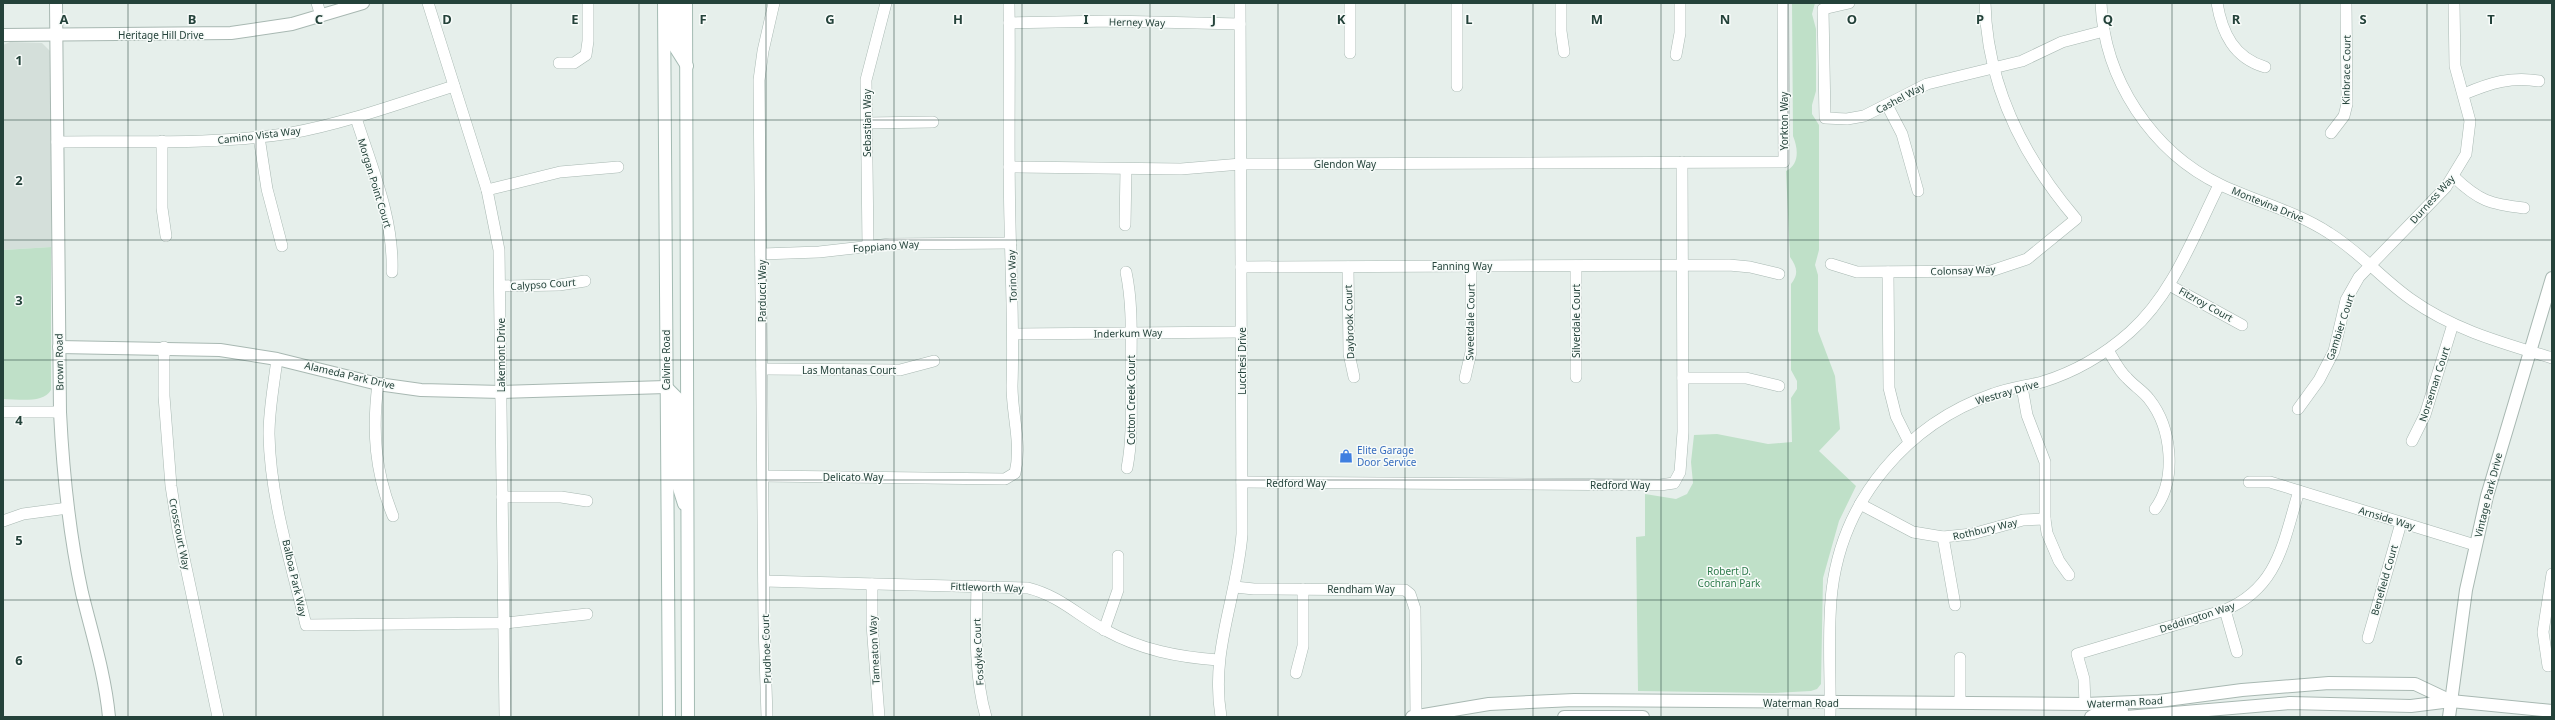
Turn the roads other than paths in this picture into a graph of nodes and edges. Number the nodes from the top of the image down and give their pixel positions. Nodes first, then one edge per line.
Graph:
1 (56, 3) edge
2 (317, 3) edge
3 (363, 3) edge
4 (428, 3) edge
5 (588, 3) edge
6 (664, 3) edge
7 (675, 3) edge
8 (686, 3) edge
9 (774, 3) edge
10 (886, 3) edge
11 (1009, 3) edge
12 (1240, 3) edge
13 (1350, 3) edge
14 (1457, 3) edge
15 (1561, 3) edge
16 (1680, 3) edge
17 (1783, 3) edge
18 (1849, 3) edge
19 (1985, 3) edge
20 (2101, 3) edge
21 (2217, 3) edge
22 (2346, 3) edge
23 (2454, 3) edge
24 (321, 16) junction
25 (1009, 23) junction
26 (1240, 24) junction
27 (2104, 31) junction
28 (3, 35) edge
29 (56, 35) junction
30 (1350, 52) dead end
31 (1564, 52) dead end
32 (1676, 55) dead end
33 (560, 63) dead end
34 (687, 67) junction
35 (1994, 67) junction
36 (2265, 67) dead end
37 (2539, 81) dead end
38 (454, 86) junction
39 (1457, 86) dead end
40 (2464, 94) junction
41 (1887, 105) junction
42 (356, 118) junction
43 (933, 122) dead end
44 (866, 123) junction
45 (2332, 133) dead end
46 (259, 137) junction
47 (162, 141) junction
48 (57, 142) junction
49 (1682, 162) junction
50 (1241, 164) junction
51 (618, 167) dead end
52 (1009, 167) junction
53 (1126, 169) junction
54 (2454, 177) junction
55 (2219, 184) junction
56 (486, 190) junction
57 (1918, 190) dead end
58 (2524, 208) dead end
59 (1125, 225) dead end
60 (166, 236) dead end
61 (1011, 243) junction
62 (282, 246) dead end
63 (868, 246) junction
64 (761, 254) junction
65 (1832, 264) dead end
66 (1683, 265) junction
67 (1348, 266) junction
68 (1471, 266) junction
69 (1576, 266) junction
70 (2370, 266) junction
71 (1241, 267) junction
72 (392, 272) dead end
73 (1126, 272) dead end
74 (1888, 272) junction
75 (1779, 274) dead end
76 (2552, 278) edge
77 (585, 281) dead end
78 (2169, 284) junction
79 (501, 286) junction
80 (2242, 324) dead end
81 (2453, 324) junction
82 (1131, 332) junction
83 (1242, 332) junction
84 (1014, 334) junction
85 (59, 347) junction
86 (164, 347) junction
87 (2108, 350) junction
88 (2530, 351) junction
89 (2552, 358) edge
90 (277, 359) junction
91 (934, 361) dead end
92 (762, 369) junction
93 (1354, 377) dead end
94 (1576, 377) dead end
95 (1465, 378) dead end
96 (1683, 378) junction
97 (378, 384) junction
98 (1779, 386) dead end
99 (2022, 386) junction
100 (666, 387) junction
101 (502, 392) junction
102 (2298, 409) dead end
103 (3, 412) edge
104 (60, 412) junction
105 (2412, 441) dead end
106 (1909, 442) junction
107 (1127, 468) dead end
108 (763, 476) junction
109 (943, 477) joint
110 (1242, 482) junction
111 (2249, 482) dead end
112 (2299, 491) junction
113 (502, 497) junction
114 (587, 501) dead end
115 (1860, 504) junction
116 (68, 508) junction
117 (2155, 509) dead end
118 (392, 516) dead end
119 (688, 518) junction
120 (2045, 518) junction
121 (3, 521) edge
122 (2401, 523) junction
123 (1943, 537) junction
124 (2475, 545) junction
125 (1118, 556) dead end
126 (2552, 574) edge
127 (2069, 575) dead end
128 (764, 581) junction
129 (872, 584) junction
130 (977, 586) junction
131 (1235, 586) junction
132 (1303, 589) junction
133 (2550, 601) edge
134 (1955, 605) dead end
135 (2225, 610) junction
136 (587, 614) dead end
137 (505, 623) junction
138 (1104, 630) junction
139 (2368, 638) dead end
140 (2237, 652) dead end
141 (1960, 658) dead end
142 (1218, 660) junction
143 (2548, 666) dead end
144 (1296, 673) dead end
145 (2190, 696) junction
146 (2451, 701) junction
147 (1960, 702) junction
148 (1830, 704) junction
149 (2085, 704) junction
150 (2552, 711) edge
151 (109, 717) edge
152 (218, 717) edge
153 (505, 717) edge
154 (669, 717) edge
155 (688, 717) edge
156 (768, 717) edge
157 (879, 717) edge
158 (986, 717) edge
159 (1221, 717) edge
160 (1414, 717) edge
161 (1564, 717) edge
162 (1643, 717) edge
163 (1830, 717) edge
164 (2092, 717) edge
165 (2126, 717) edge
166 (2449, 717) edge

1 - 29 street, Brown Road
2 - 24 street
3 - 24 street, Heritage Hill Drive
4 - 38 street, Lakemont Drive
5 - 33 street
6 - 100 street, Calvine Road
7 - 34 street
8 - 34 street
9 - 64 street, Parducci Way
10 - 44 street, Sebastian Way
11 - 25 street, Torino Way
12 - 26 street, Lucchesi Drive
13 - 30 street
14 - 39 street
15 - 31 street
16 - 32 street
17 - 49 street, Yorkton Way
18 - 41 street, Cashel Way
19 - 35 street, Colonsay Way
20 - 27 street, Montevina Drive
21 - 36 street
22 - 45 street, Kinbrace Court
23 - 40 street, Durness Way
24 - 29 street, Heritage Hill Drive
25 - 26 street, Herney Way
25 - 52 street, Torino Way
26 - 50 street, Lucchesi Drive
27 - 35 street, Cashel Way
27 - 55 street, Montevina Drive
28 - 29 street, Heritage Hill Drive
29 - 48 street, Brown Road
34 - 119 street
35 - 41 street, Cashel Way
35 - 74 street, Colonsay Way
37 - 40 street
38 - 42 street, Camino Vista Way
38 - 56 street, Lakemont Drive
40 - 54 street, Durness Way
41 - 57 street
42 - 46 street, Camino Vista Way
42 - 72 street, Morgan Point Court
43 - 44 street
44 - 63 street, Sebastian Way
46 - 47 street, Camino Vista Way
46 - 62 street
47 - 48 street, Camino Vista Way
47 - 60 street
48 - 85 street, Brown Road
49 - 50 street, Glendon Way
49 - 66 street, Redford Way
50 - 53 street, Glendon Way
50 - 71 street, Lucchesi Drive
51 - 56 street
52 - 53 street, Glendon Way
52 - 61 street, Torino Way
53 - 59 street
54 - 58 street
54 - 70 street, Durness Way
55 - 70 street, Montevina Drive
55 - 78 street, Westray Drive
56 - 79 street, Lakemont Drive
61 - 63 street, Foppiano Way
61 - 84 street, Torino Way
63 - 64 street, Foppiano Way
64 - 92 street, Parducci Way
65 - 74 street
66 - 69 street, Fanning Way
66 - 75 street, Fanning Way
66 - 96 street, Redford Way
67 - 68 street, Fanning Way
67 - 71 street, Fanning Way
67 - 93 street, Daybrook Court
68 - 69 street, Fanning Way
68 - 95 street, Sweetdale Court
69 - 94 street, Silverdale Court
70 - 81 street, Montevina Drive
70 - 102 street, Gambier Court
71 - 83 street, Lucchesi Drive
73 - 82 street, Cotton Creek Court
74 - 106 street
76 - 88 street, Vintage Park Drive
77 - 79 street, Calypso Court
78 - 80 street, Fitzroy Court
78 - 87 street, Westray Drive
79 - 101 street, Lakemont Drive
81 - 88 street, Montevina Drive
81 - 105 street, Norseman Court
82 - 83 street, Inderkum Way
82 - 84 street, Inderkum Way
82 - 107 street, Cotton Creek Court
83 - 110 street, Lucchesi Drive
84 - 109 street, Torino Way
85 - 86 street, Alameda Park Drive
85 - 104 street, Brown Road
86 - 90 street, Alameda Park Drive
86 - 152 street, Crosscourt Way
87 - 99 street, Westray Drive
87 - 117 street
88 - 89 street, Montevina Drive
88 - 124 street, Vintage Park Drive
90 - 97 street, Alameda Park Drive
90 - 137 street, Balboa Park Way
91 - 92 street, Las Montanas Court
92 - 108 street, Parducci Way
96 - 98 street
96 - 110 street, Redford Way
97 - 101 street, Alameda Park Drive
97 - 118 street
99 - 106 street, Westray Drive
99 - 120 street
100 - 101 street, Alameda Park Drive
100 - 119 street
100 - 154 street, Calvine Road
101 - 113 street, Lakemont Drive
103 - 104 street
104 - 116 street, Brown Road
106 - 115 street, Westray Drive
108 - 109 street, Delicato Way
108 - 128 street, Parducci Way
110 - 131 street, Lucchesi Drive
111 - 112 street, Arnside Way
112 - 122 street, Arnside Way
112 - 135 street, Deddington Way
113 - 114 street
113 - 137 street, Lakemont Drive
115 - 123 street, Rothbury Way
115 - 148 street, Westray Drive
116 - 121 street
116 - 151 street, Brown Road
119 - 155 street
120 - 123 street, Rothbury Way
120 - 127 street
122 - 124 street, Arnside Way
122 - 139 street, Benefield Court
123 - 134 street
124 - 146 street, Vintage Park Drive
125 - 138 street
126 - 133 street
128 - 129 street, Fittleworth Way
128 - 156 street, Prudhoe Court
129 - 130 street, Fittleworth Way
129 - 157 street, Tameaton Way
130 - 138 street, Fittleworth Way
130 - 158 street, Fosdyke Court
131 - 132 street, Rendham Way
131 - 142 street, Lucchesi Drive
132 - 144 street
132 - 160 street, Rendham Way
133 - 143 street
135 - 140 street
135 - 149 street, Deddington Way
136 - 137 street
137 - 153 street, Lakemont Drive
138 - 142 street, Fittleworth Way
141 - 147 street
142 - 159 street, Lucchesi Drive
145 - 146 street, Waterman Road
145 - 149 street, Waterman Road
145 - 164 street, Waterman Road
146 - 150 street, Waterman Road
146 - 165 street, Waterman Road
146 - 166 street, Vintage Park Drive
147 - 148 street, Waterman Road
147 - 149 street, Waterman Road
148 - 160 street, Waterman Road
148 - 163 street, Westray Drive
161 - 162 street

